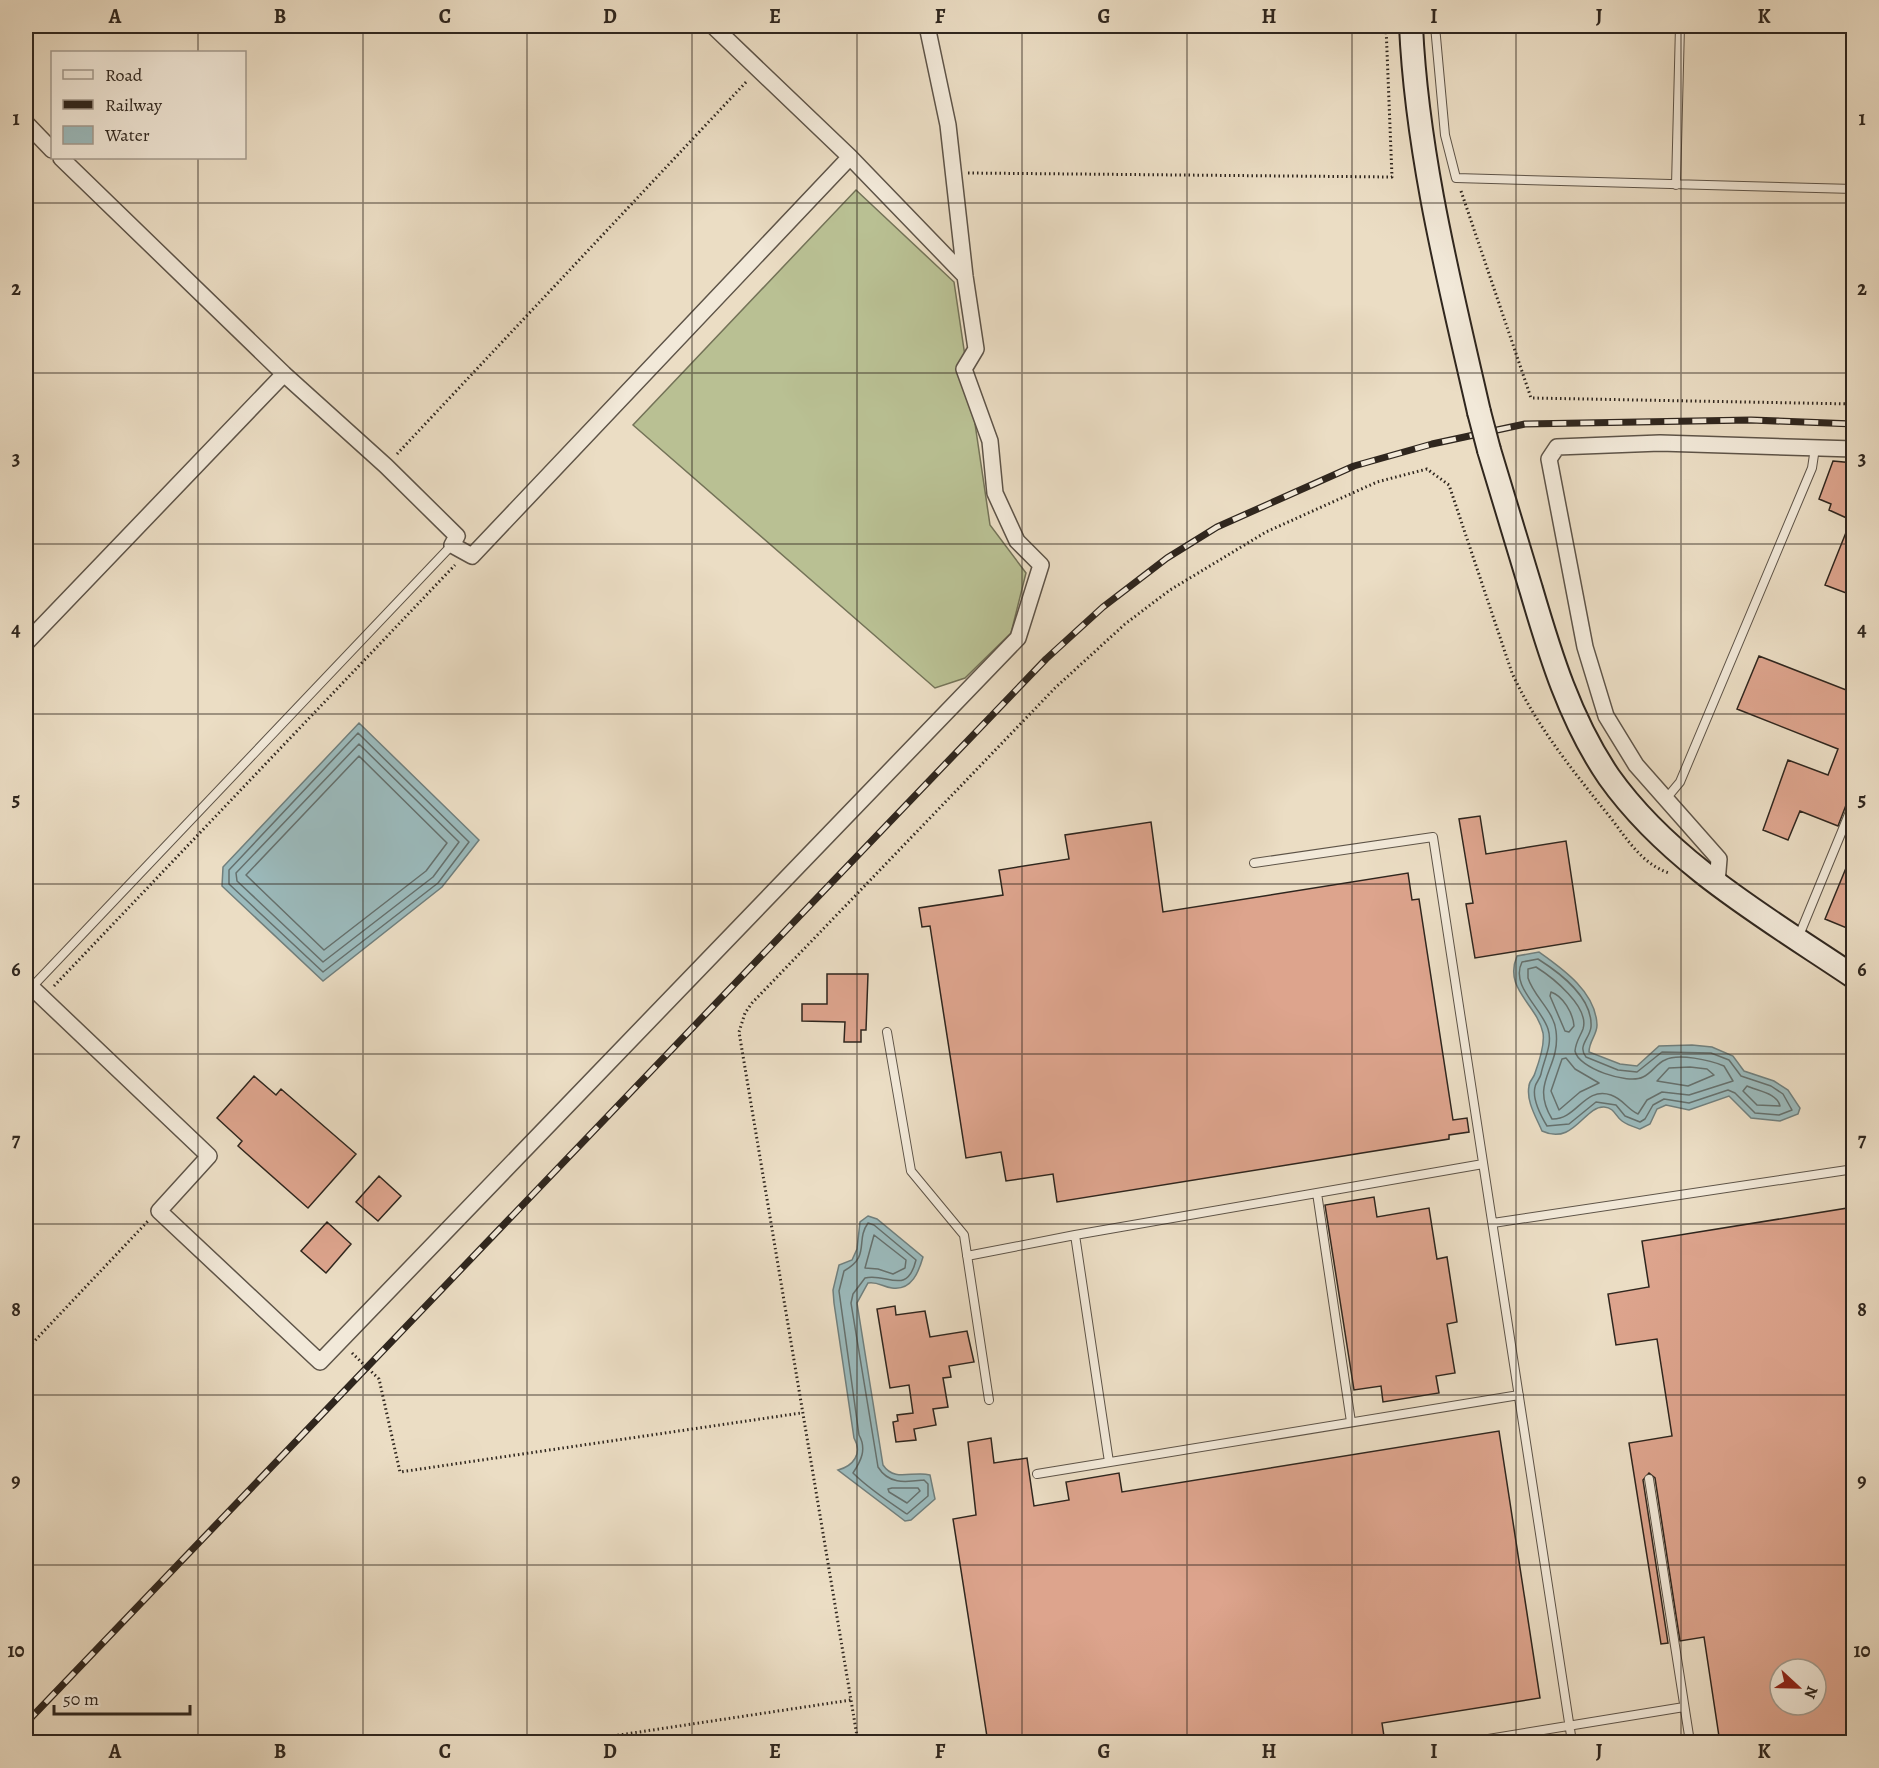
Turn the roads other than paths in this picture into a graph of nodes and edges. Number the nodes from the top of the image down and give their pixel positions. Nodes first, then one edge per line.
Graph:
1 (713, 26) edge
2 (927, 26) edge
3 (1411, 26) edge
4 (1435, 26) edge
5 (1680, 26) edge
6 (26, 123) edge
7 (51, 149) edge
8 (850, 157) junction
9 (62, 159) edge
10 (1676, 185) junction
11 (1854, 189) edge
12 (964, 276) junction
13 (284, 374) junction
14 (1815, 448) junction
15 (1854, 449) edge
16 (452, 544) junction
17 (26, 643) edge
18 (1665, 800) junction
19 (1854, 802) edge
20 (1254, 863) dead end
21 (1717, 883) junction
22 (1798, 939) junction
23 (1854, 977) edge
24 (28, 985) edge
25 (887, 1032) dead end
26 (1483, 1164) junction
27 (1854, 1169) edge
28 (1317, 1193) junction
29 (1492, 1223) junction
30 (1075, 1235) junction
31 (967, 1256) junction
32 (1519, 1395) junction
33 (988, 1400) dead end
34 (1351, 1422) junction
35 (1109, 1462) junction
36 (1037, 1474) dead end
37 (1649, 1479) dead end
38 (1684, 1707) junction
39 (1570, 1726) junction
40 (1470, 1743) edge
41 (1572, 1743) edge
42 (1690, 1743) edge

1 - 8 street
2 - 12 street
3 - 21 street, bridge
4 - 10 lane
5 - 10 lane
6 - 7 street
8 - 12 street
8 - 16 street
9 - 13 street
10 - 11 lane
12 - 24 street
13 - 16 street
13 - 17 street
14 - 15 street
14 - 18 lane
14 - 18 street
16 - 24 lane
18 - 21 street
19 - 22 lane
20 - 26 lane
21 - 22 street
22 - 23 street
25 - 31 lane
26 - 28 lane
26 - 29 lane
27 - 29 lane
28 - 30 lane
28 - 34 lane
29 - 32 lane
30 - 31 lane
30 - 35 lane
31 - 33 lane
32 - 34 lane
32 - 39 lane
34 - 35 lane
35 - 36 lane
37 - 38 lane
38 - 39 lane
38 - 42 lane
39 - 40 lane
39 - 41 lane

